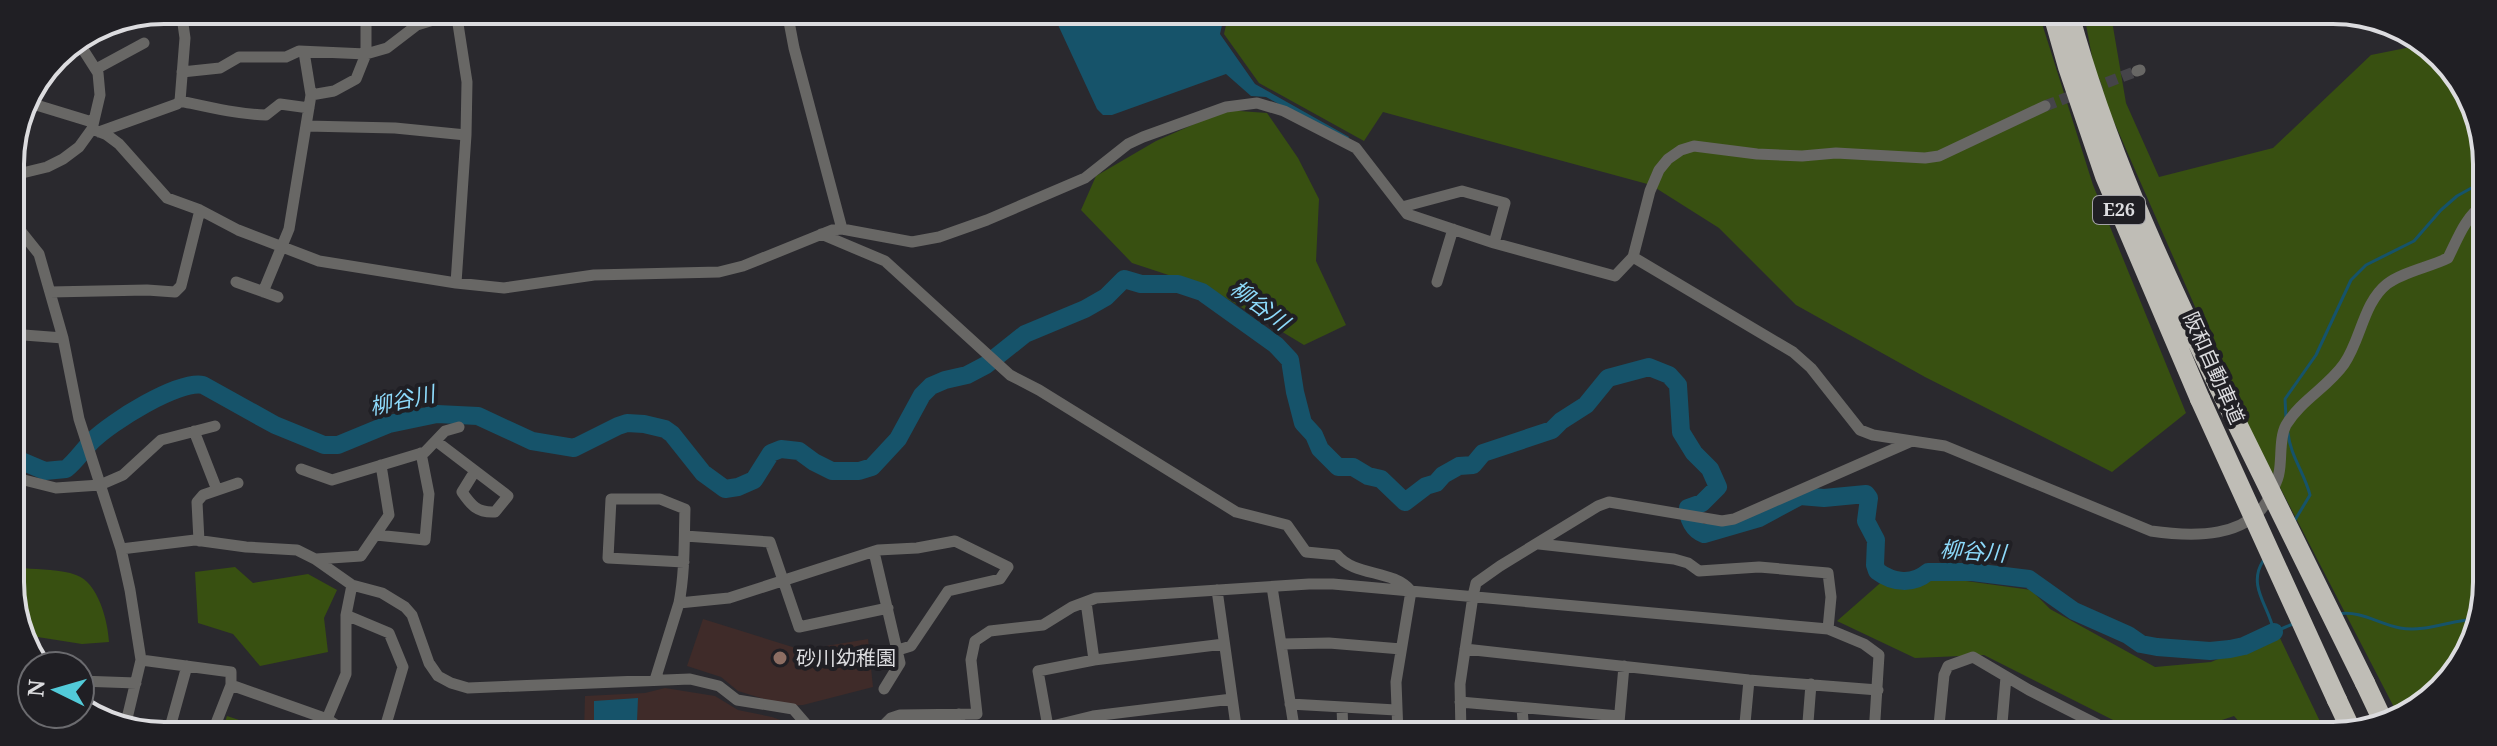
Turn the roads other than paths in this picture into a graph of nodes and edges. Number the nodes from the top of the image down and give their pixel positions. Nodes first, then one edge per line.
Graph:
1 (183, 24) edge
2 (366, 24) edge
3 (420, 24) edge
4 (458, 24) edge
5 (789, 24) edge
6 (2056, 24) edge
7 (2072, 24) edge
8 (144, 43) dead end
9 (84, 50) edge
10 (304, 52) junction
11 (366, 54) junction
12 (96, 69) junction
13 (182, 72) junction
14 (311, 95) junction
15 (180, 101) junction
16 (37, 105) edge
17 (2045, 106) tunnel mouth
18 (309, 108) junction
19 (306, 126) junction
20 (94, 128) junction
21 (466, 135) junction
22 (24, 173) edge
23 (1402, 207) junction
24 (200, 210) junction
25 (2473, 212) edge
26 (842, 229) junction
27 (1453, 229) junction
28 (821, 234) junction
29 (24, 235) edge
30 (1494, 243) junction
31 (283, 247) junction
32 (1633, 257) junction
33 (236, 282) dead end
34 (1437, 282) dead end
35 (456, 283) junction
36 (50, 292) junction
37 (263, 292) junction
38 (278, 297) dead end
39 (24, 335) edge
40 (63, 338) junction
41 (215, 426) dead end
42 (459, 427) dead end
43 (194, 431) junction
44 (1913, 440) junction
45 (436, 441) junction
46 (421, 453) junction
47 (381, 465) junction
48 (301, 469) dead end
49 (475, 471) dead end
50 (24, 480) edge
51 (238, 483) dead end
52 (100, 485) junction
53 (217, 490) junction
54 (376, 535) junction
55 (685, 536) junction
56 (199, 541) junction
57 (1539, 544) junction
58 (121, 549) junction
59 (874, 552) junction
60 (315, 559) junction
61 (684, 562) junction
62 (784, 581) junction
63 (352, 585) junction
64 (1272, 587) junction
65 (1217, 590) junction
66 (1411, 591) junction
67 (1473, 596) junction
68 (1086, 602) junction
69 (679, 603) junction
70 (888, 608) junction
71 (346, 615) junction
72 (1828, 629) junction
73 (1224, 644) junction
74 (1282, 644) junction
75 (1401, 649) junction
76 (1465, 649) junction
77 (898, 650) junction
78 (141, 660) junction
79 (1094, 660) junction
80 (187, 666) junction
81 (1624, 666) junction
82 (2006, 677) junction
83 (655, 680) junction
84 (1749, 680) junction
85 (96, 682) edge
86 (136, 683) junction
87 (1811, 684) junction
88 (231, 685) junction
89 (884, 689) dead end
90 (1878, 690) junction
91 (1232, 699) junction
92 (1460, 702) junction
93 (1290, 704) junction
94 (1342, 707) junction
95 (1522, 708) junction
96 (1396, 710) junction
97 (959, 714) junction
98 (2380, 714) edge
99 (1619, 716) junction
100 (130, 718) edge
101 (327, 719) junction
102 (2347, 721) edge
103 (171, 722) edge
104 (217, 722) edge
105 (332, 722) edge
106 (387, 722) edge
107 (804, 722) edge
108 (887, 722) edge
109 (960, 722) edge
110 (1047, 722) edge
111 (1068, 722) edge
112 (1235, 722) edge
113 (1293, 722) edge
114 (1343, 722) edge
115 (1397, 722) edge
116 (1461, 722) edge
117 (1523, 722) edge
118 (1619, 722) edge
119 (1745, 722) edge
120 (1808, 722) edge
121 (1875, 722) edge
122 (1939, 722) edge
123 (2002, 722) edge
124 (2093, 722) edge

1 - 13 street
2 - 11 street
3 - 11 street
4 - 21 street
5 - 26 street
6 - 102 highway, 阪和自動車道 / E26, bridge
7 - 98 highway, 阪和自動車道 / E26, bridge
8 - 12 street
9 - 12 street
10 - 11 street
10 - 13 street
10 - 14 street
11 - 14 street
12 - 20 street
13 - 15 street
14 - 18 street
15 - 18 street
15 - 20 street
16 - 20 street
17 - 32 street
18 - 19 street
19 - 21 street
19 - 31 street
20 - 22 street
20 - 24 street
21 - 35 street
23 - 26 street
23 - 27 street
23 - 30 street
24 - 31 street
24 - 36 street
25 - 44 street
26 - 28 street
27 - 30 street
27 - 34 street
28 - 35 street
28 - 66 street
29 - 36 street
30 - 32 street
31 - 35 street
31 - 37 street
32 - 44 street
33 - 37 street
36 - 40 street
37 - 38 street
39 - 40 street
40 - 52 street
41 - 43 street
42 - 45 street
43 - 52 street
43 - 53 street
44 - 57 street
45 - 46 street
45 - 49 street
46 - 47 street
46 - 54 street
47 - 48 street
47 - 54 street
50 - 52 street
51 - 53 street
52 - 58 street
53 - 56 street
54 - 60 street
55 - 61 street
55 - 61 street
55 - 62 street
56 - 58 street
56 - 60 street
57 - 67 street
57 - 72 street
58 - 78 street
59 - 62 street
59 - 70 street
59 - 77 street
60 - 63 street
61 - 69 street
62 - 69 street
62 - 70 street
63 - 71 street
63 - 83 street
64 - 65 street
64 - 66 street
64 - 74 street
65 - 68 street
65 - 73 street
66 - 67 street
66 - 75 street
67 - 72 street
67 - 76 street
68 - 79 street
68 - 97 street
69 - 83 street
70 - 77 street
71 - 101 street
71 - 106 street
72 - 90 street
73 - 79 street
73 - 91 street
74 - 75 street
74 - 93 street
75 - 96 street
76 - 81 street
76 - 92 street
77 - 89 street
78 - 80 street
78 - 86 street
79 - 110 street
80 - 88 street
80 - 103 street
81 - 84 street
81 - 99 street
82 - 122 street
82 - 123 street
82 - 124 street
83 - 107 street
84 - 87 street
84 - 119 street
85 - 86 street
86 - 100 street
87 - 90 street
87 - 120 street
88 - 101 street
88 - 104 street
90 - 121 street
91 - 111 street
91 - 112 street
92 - 95 street
92 - 116 street
93 - 94 street
93 - 113 street
94 - 96 street
94 - 114 street
95 - 99 street
95 - 117 street
96 - 115 street
97 - 108 street
97 - 109 street
99 - 118 street
101 - 105 street

